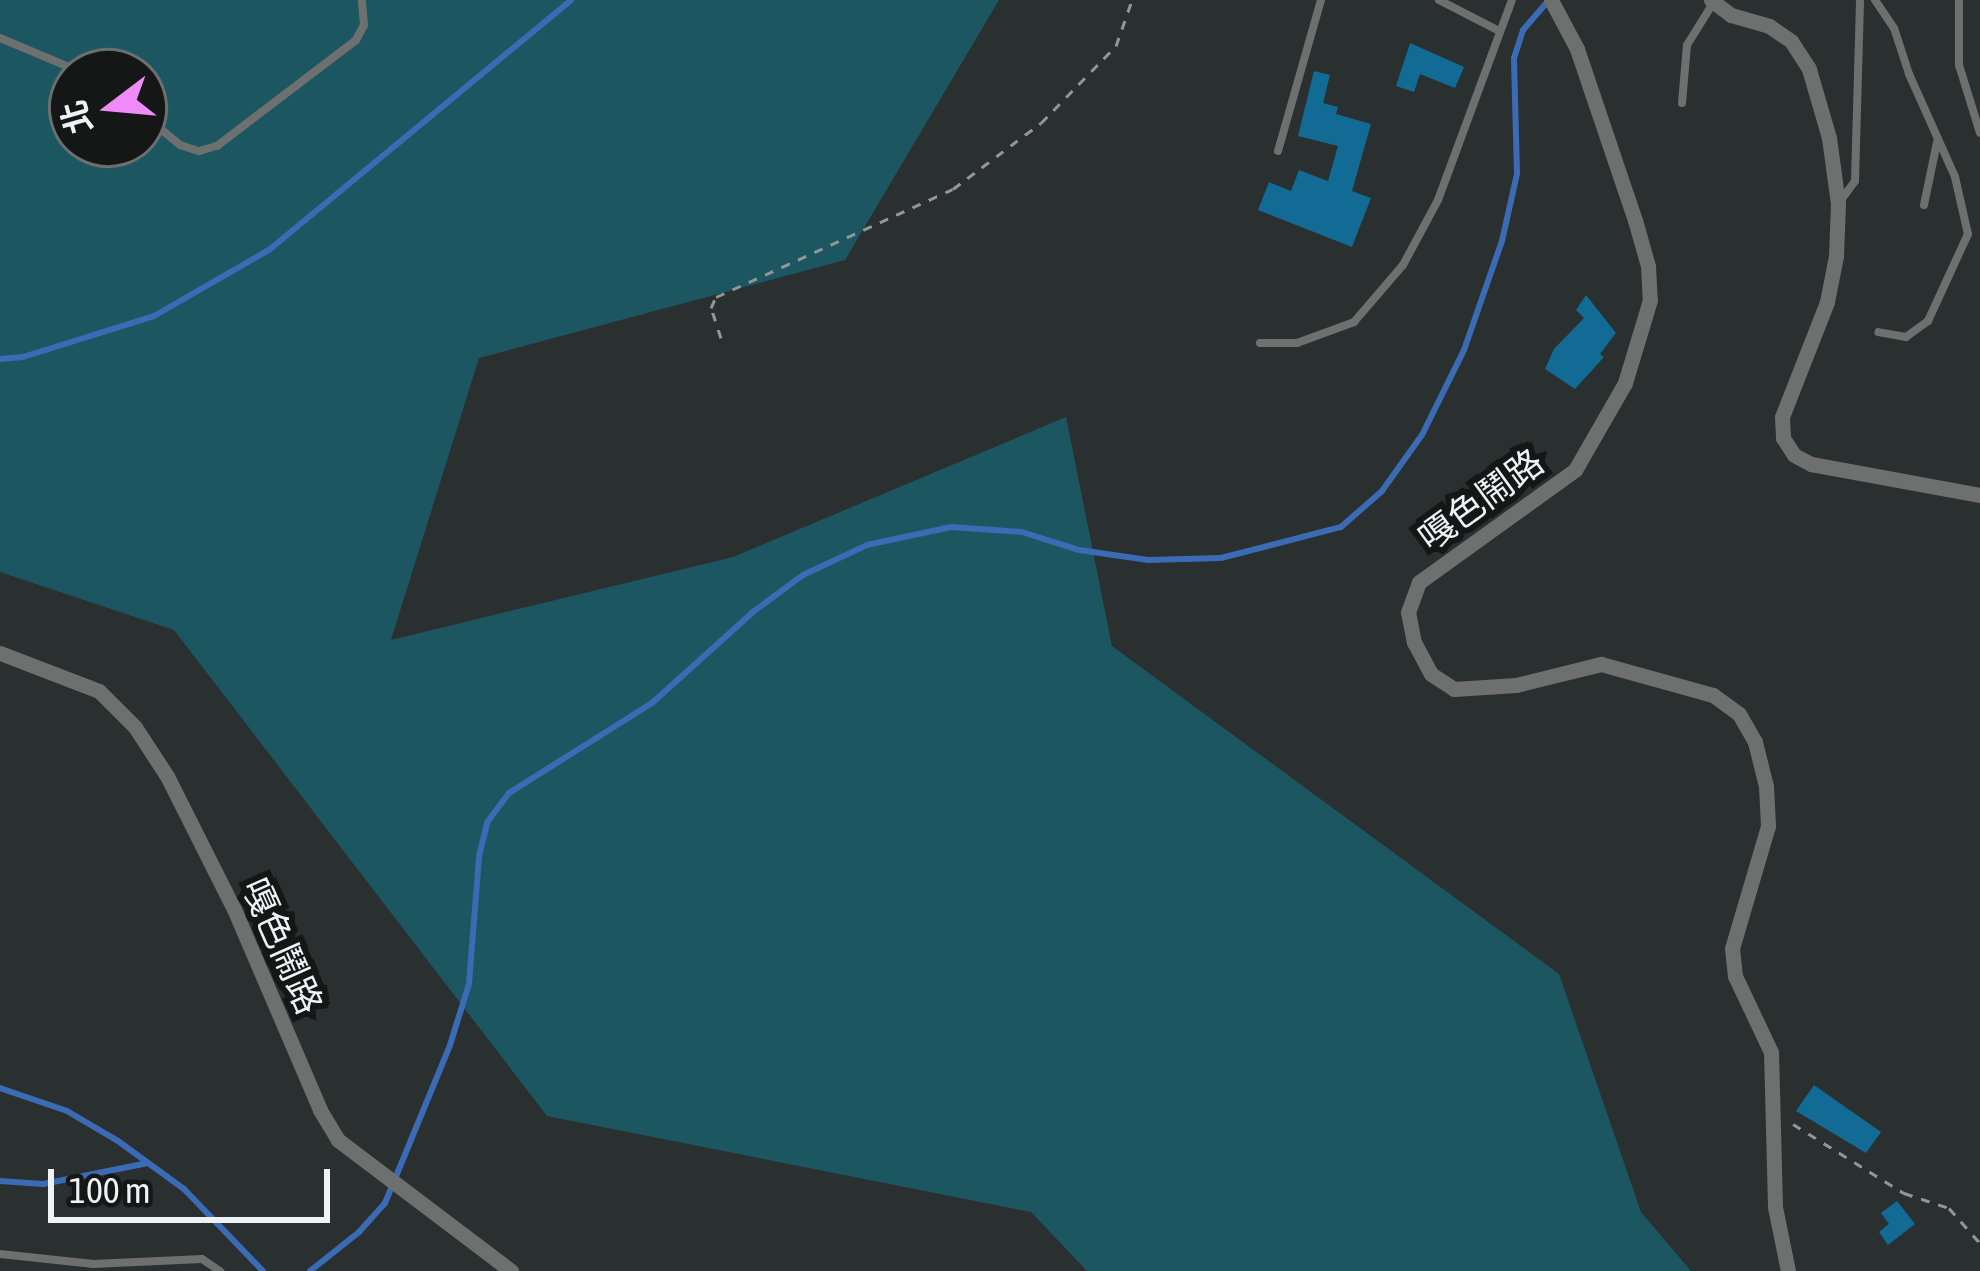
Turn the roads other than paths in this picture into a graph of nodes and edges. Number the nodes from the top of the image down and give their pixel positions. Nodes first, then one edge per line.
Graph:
1 (362, 0) edge
2 (1321, 0) edge
3 (1439, 0) edge
4 (1512, 0) edge
5 (1551, 0) edge
6 (1860, 0) edge
7 (1875, 0) edge
8 (1959, 0) edge
9 (1712, 2) edge
10 (1497, 30) junction
11 (0, 38) edge
12 (48, 58) edge
13 (1682, 104) dead end
14 (1980, 133) edge
15 (168, 135) edge
16 (1937, 141) junction
17 (1278, 151) dead end
18 (1838, 204) junction
19 (1924, 206) dead end
20 (1879, 332) dead end
21 (1260, 343) dead end
22 (1980, 495) edge
23 (0, 653) edge
24 (0, 1254) edge
25 (220, 1271) edge
26 (511, 1271) edge
27 (1788, 1271) edge

1 - 15 lane
2 - 17 lane
3 - 10 lane
4 - 10 lane
5 - 27 street, 嘎色鬧路
6 - 18 lane
7 - 16 lane
8 - 14 lane
9 - 13 lane
9 - 18 street
10 - 21 lane
11 - 12 lane
16 - 19 lane
16 - 20 lane
18 - 22 street
23 - 26 street, 嘎色鬧路
24 - 25 lane

